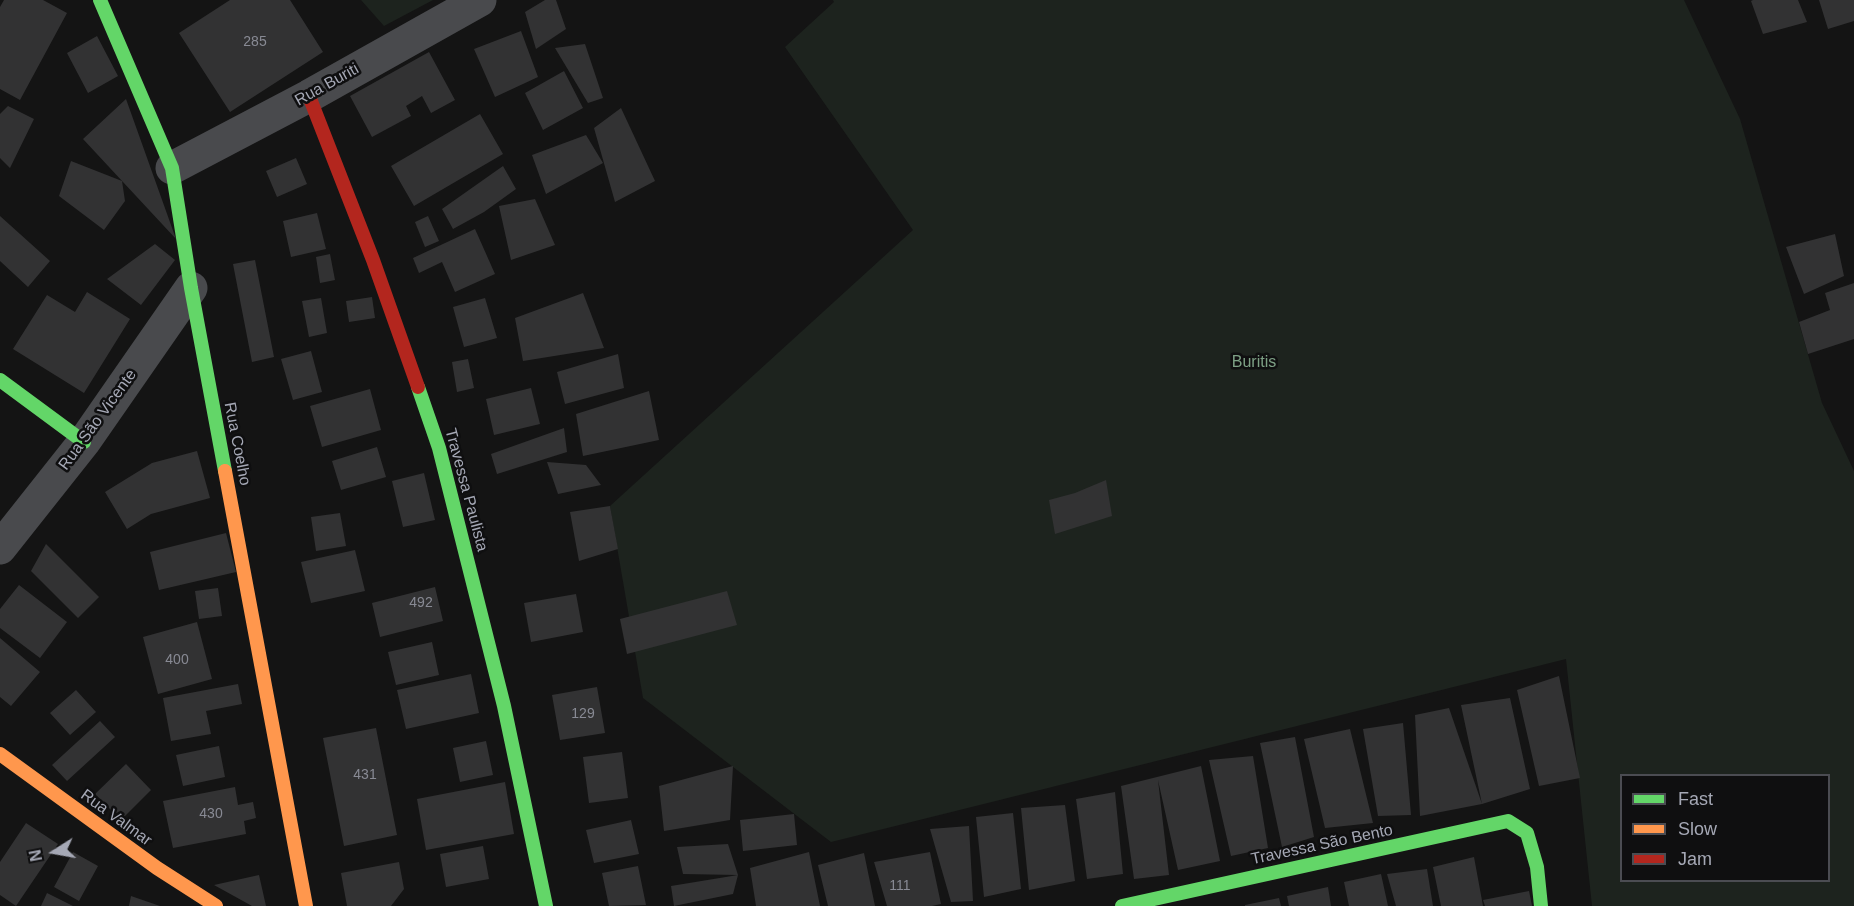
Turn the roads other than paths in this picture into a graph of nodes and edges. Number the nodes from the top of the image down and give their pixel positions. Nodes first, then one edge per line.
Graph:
1 (100, 0) edge
2 (480, 0) edge
3 (309, 96) junction
4 (172, 168) junction
5 (191, 288) junction
6 (0, 380) edge
7 (84, 442) junction
8 (0, 548) edge
9 (0, 754) edge
10 (216, 906) edge
11 (306, 906) edge
12 (546, 906) edge
13 (1122, 906) edge
14 (1541, 906) edge

1 - 4 street, Rua Coelho
2 - 3 street, Rua Buriti
3 - 4 street, Rua Buriti
3 - 12 street, Travessa Paulista
4 - 5 street, Rua Coelho
5 - 7 street, Rua São Vicente
5 - 11 street, Rua Coelho
6 - 7 street
7 - 8 street, Rua São Vicente
9 - 10 street, Rua Valmar
13 - 14 street, Travessa São Bento

